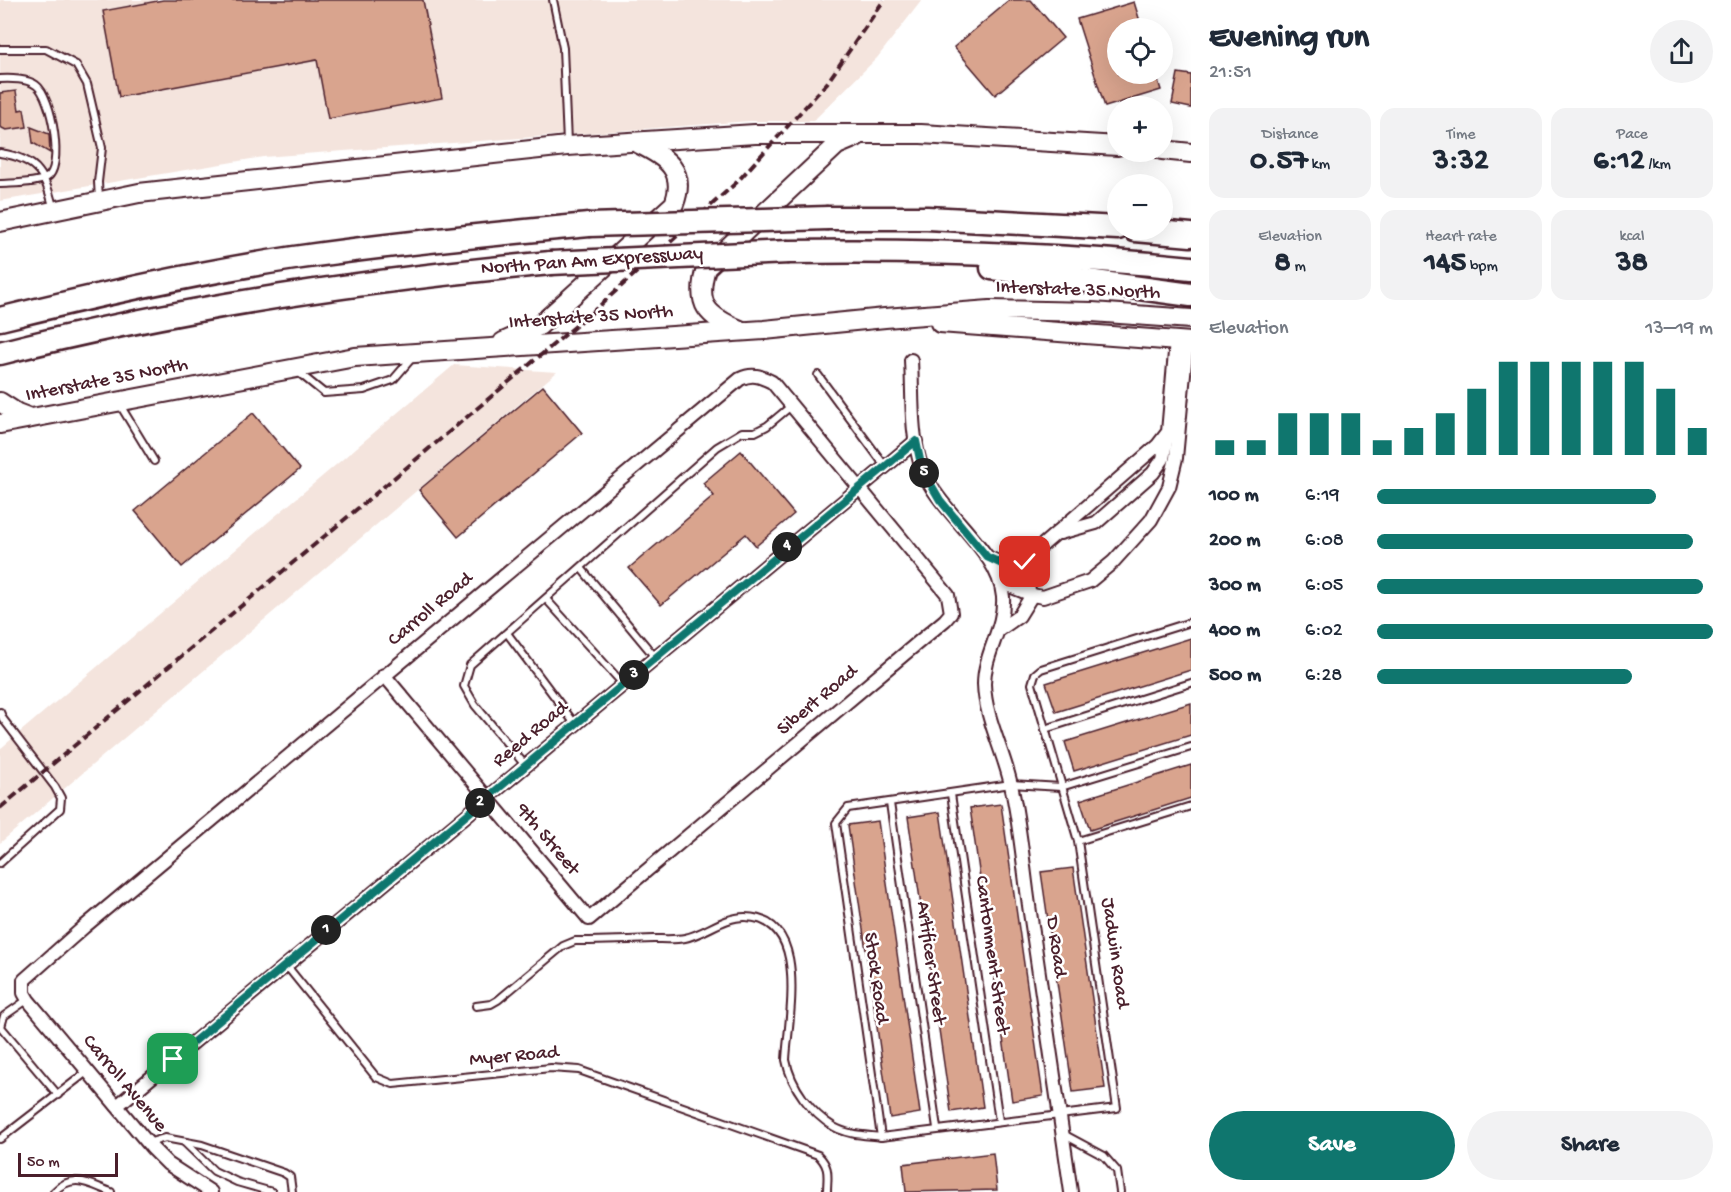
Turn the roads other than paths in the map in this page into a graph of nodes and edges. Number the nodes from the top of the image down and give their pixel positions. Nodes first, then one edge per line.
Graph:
1 (554, 0) edge
2 (0, 49) edge
3 (0, 79) edge
4 (863, 134) junction
5 (637, 143) junction
6 (1107, 145) edge
7 (567, 146) junction
8 (1173, 151) edge
9 (0, 153) edge
10 (1191, 153) edge
11 (45, 179) junction
12 (0, 184) edge
13 (99, 201) junction
14 (54, 210) junction
15 (1107, 214) edge
16 (927, 218) junction
17 (1173, 219) edge
18 (1191, 221) edge
19 (3, 222) edge
20 (1107, 227) edge
21 (1173, 233) edge
22 (1191, 235) edge
23 (833, 251) junction
24 (1191, 268) edge
25 (1191, 296) edge
26 (885, 318) junction
27 (0, 319) edge
28 (1191, 319) edge
29 (742, 331) junction
30 (1185, 342) edge
31 (490, 347) junction
32 (5, 352) edge
33 (418, 352) junction
34 (910, 360) dead end
35 (293, 368) junction
36 (818, 375) dead end
37 (118, 401) junction
38 (0, 402) edge
39 (791, 406) junction
40 (30, 418) junction
41 (0, 424) edge
42 (1168, 432) junction
43 (916, 441) junction
44 (154, 461) dead end
45 (885, 466) junction
46 (859, 488) junction
47 (1057, 534) junction
48 (987, 557) junction
49 (581, 568) junction
50 (1015, 570) junction
51 (1000, 582) junction
52 (1032, 595) junction
53 (546, 599) junction
54 (1191, 622) edge
55 (999, 630) junction
56 (507, 633) junction
57 (656, 657) junction
58 (384, 675) junction
59 (1191, 683) edge
60 (623, 684) junction
61 (0, 712) edge
62 (575, 724) junction
63 (1045, 729) junction
64 (1191, 747) edge
65 (525, 765) junction
66 (1011, 784) junction
67 (1061, 787) junction
68 (951, 794) junction
69 (486, 798) junction
70 (890, 802) junction
71 (1191, 806) edge
72 (1078, 841) junction
73 (0, 863) edge
74 (589, 919) joint
75 (285, 964) junction
76 (24, 987) joint
77 (28, 1000) junction
78 (476, 1006) dead end
79 (88, 1071) junction
80 (58, 1095) junction
81 (117, 1106) junction
82 (1060, 1114) junction
83 (999, 1121) junction
84 (937, 1128) junction
85 (1062, 1133) junction
86 (881, 1137) junction
87 (0, 1139) edge
88 (184, 1141) junction
89 (148, 1143) junction
90 (56, 1190) edge
91 (111, 1192) edge
92 (211, 1192) edge
93 (272, 1192) edge
94 (292, 1192) edge
95 (827, 1192) edge
96 (1071, 1192) edge
97 (1120, 1192) edge

1 - 7 lane
2 - 13 lane
3 - 11 lane
4 - 5 main road
4 - 6 main road
4 - 29 main road
5 - 7 main road
5 - 31 main road
7 - 13 main road
8 - 10 main road
9 - 11 lane
11 - 12 lane
11 - 14 lane
13 - 14 main road
14 - 19 main road
15 - 16 highway
16 - 20 highway, North Pan Am Expressway
16 - 27 highway, North Pan Am Expressway, bridge
17 - 18 highway
21 - 22 highway
23 - 24 highway, North Pan Am Expressway
23 - 25 highway
23 - 32 highway, North Pan Am Expressway, bridge
26 - 28 main road, Interstate 35 North
26 - 29 main road, Interstate 35 North
26 - 30 main road
29 - 31 main road, Interstate 35 North
30 - 42 street
30 - 52 street
31 - 33 main road, Interstate 35 North
33 - 35 main road, Interstate 35 North
33 - 35 lane
34 - 43 street
35 - 37 main road, Interstate 35 North
36 - 45 lane
37 - 40 main road, Interstate 35 North
37 - 44 lane
38 - 40 main road
39 - 46 street, Carroll Road
39 - 49 lane
39 - 58 street, Carroll Road
40 - 41 main road, Interstate 35 North
42 - 47 street
42 - 47 street
43 - 45 street, Reed Road
43 - 48 street
45 - 46 street, Reed Road
46 - 57 street, Reed Road
46 - 74 street, Sibert Road
47 - 50 street
48 - 50 street
48 - 51 street
49 - 53 lane
49 - 57 lane
50 - 51 street
50 - 52 street
51 - 52 street
51 - 55 street
52 - 55 street
53 - 56 lane
53 - 60 lane
54 - 63 lane, Jadwin Road
55 - 66 street
56 - 62 lane
56 - 65 lane
57 - 60 street, Reed Road
58 - 69 street, 9th Street
58 - 76 street, Carroll Road
59 - 63 lane
60 - 62 street, Reed Road
61 - 73 lane
62 - 65 street, Reed Road
63 - 67 lane, Jadwin Road
64 - 67 lane
65 - 69 street, Reed Road
66 - 67 lane
66 - 68 lane
66 - 82 street, D Road
67 - 72 lane, Jadwin Road
68 - 70 lane
68 - 83 lane, Cantonment Street
69 - 74 street, 9th Street
69 - 75 street, Reed Road
70 - 84 lane, Artificer Street
70 - 86 lane, Stock Road
71 - 72 lane
72 - 82 lane, Jadwin Road
75 - 81 street, Reed Road
75 - 95 lane, Myer Road
76 - 77 street, Carroll Avenue
77 - 79 street, Carroll Avenue
77 - 80 lane
78 - 86 lane
79 - 80 lane
79 - 81 street, Carroll Avenue
80 - 87 lane
81 - 89 street, Carroll Avenue
82 - 83 lane
82 - 85 street
83 - 84 lane
84 - 86 lane
85 - 96 street
85 - 97 lane
88 - 89 lane
88 - 93 lane
88 - 94 lane
89 - 92 street, Carroll Avenue
90 - 91 lane

